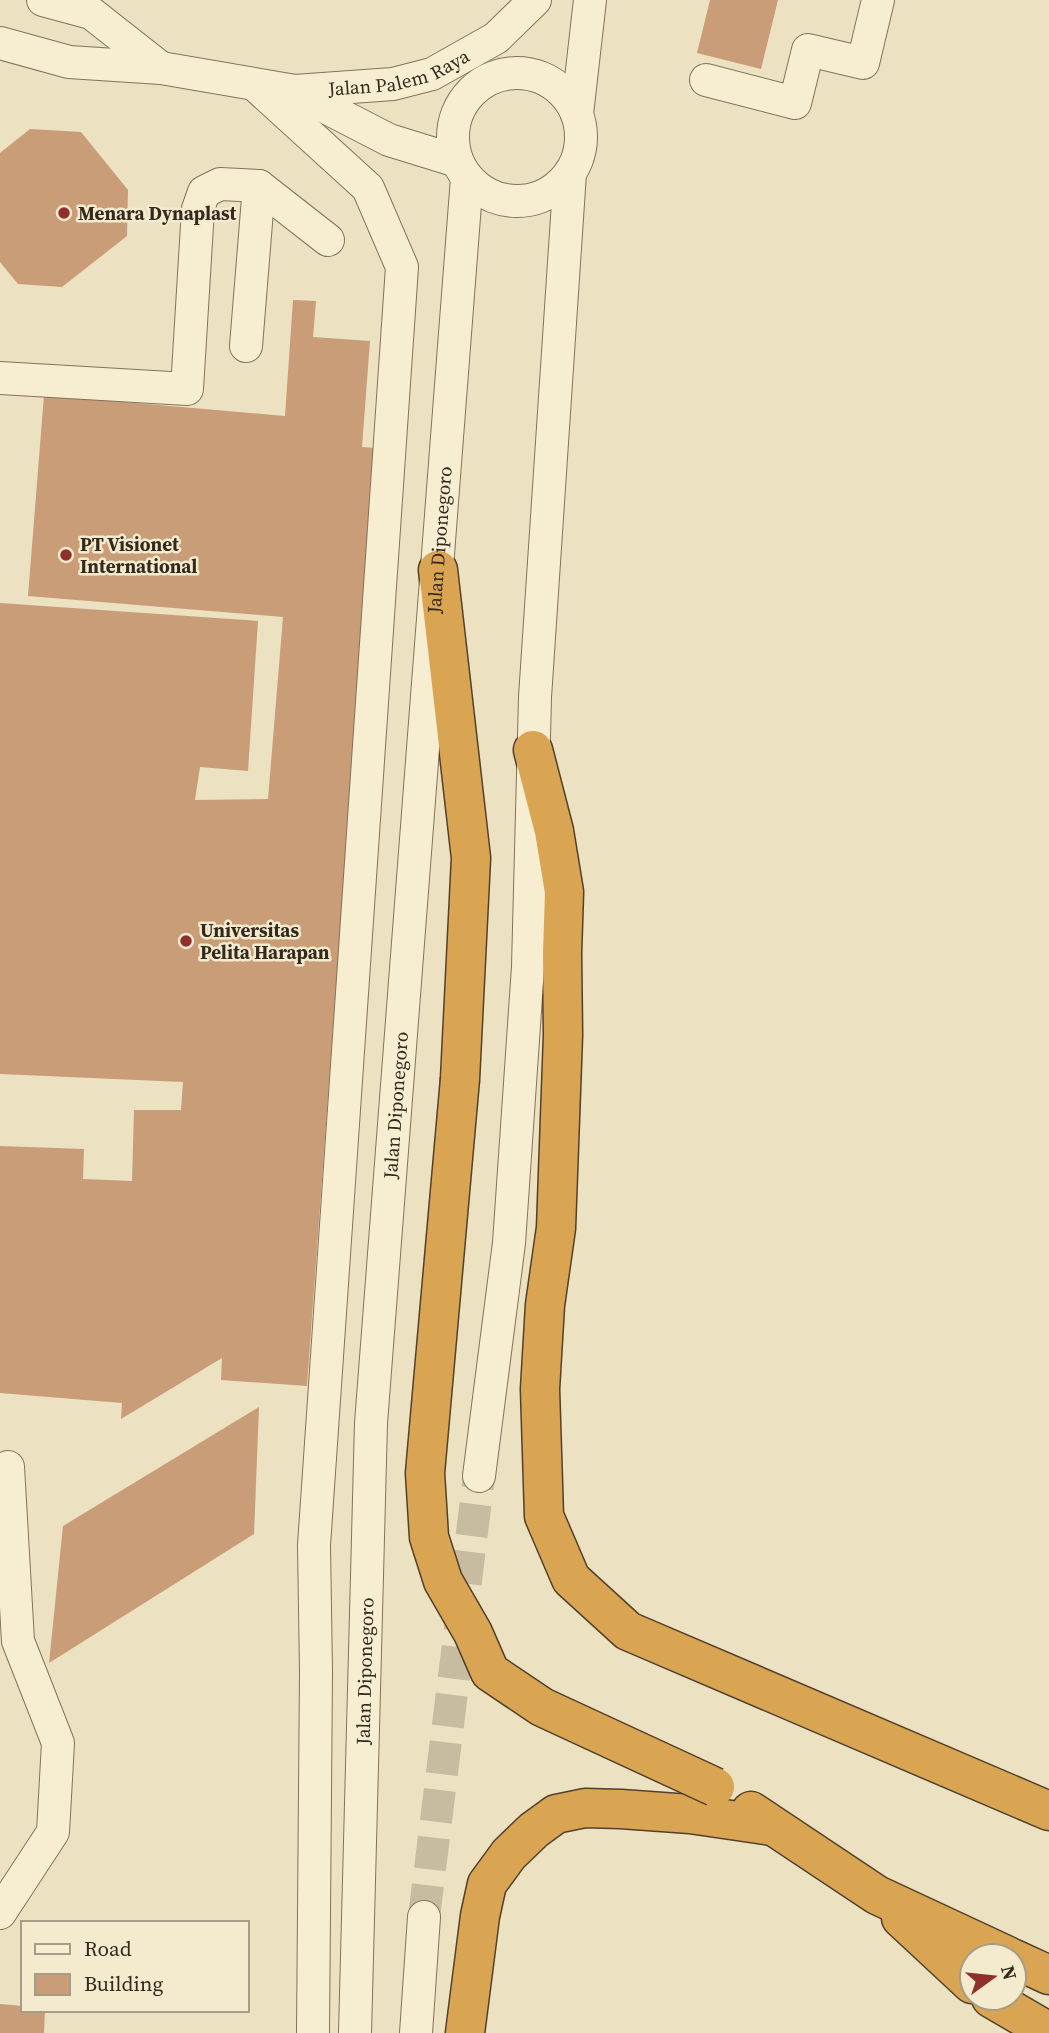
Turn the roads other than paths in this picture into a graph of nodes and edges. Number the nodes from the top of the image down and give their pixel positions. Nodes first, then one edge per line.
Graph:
1 (43, 0) edge
2 (535, 0) edge
3 (590, 0) edge
4 (878, 0) edge
5 (0, 43) edge
6 (161, 68) junction
7 (706, 80) dead end
8 (255, 85) junction
9 (295, 92) junction
10 (577, 114) junction
11 (462, 170) junction
12 (570, 173) junction
13 (259, 186) junction
14 (328, 240) dead end
15 (246, 346) dead end
16 (0, 377) edge
17 (438, 570) junction
18 (533, 750) junction
19 (8, 1466) dead end
20 (479, 1476) tunnel mouth
21 (1049, 1811) edge
22 (772, 1826) junction
23 (877, 1895) junction
24 (0, 1913) edge
25 (424, 1917) tunnel mouth
26 (978, 1942) edge
27 (1028, 1965) edge
28 (958, 1971) edge
29 (1049, 1975) edge
30 (1015, 2012) edge
31 (1049, 2032) edge
32 (313, 2033) edge
33 (355, 2033) edge
34 (416, 2033) edge
35 (465, 2033) edge

1 - 6 street, Jalan Palem Raya
2 - 9 street, Jalan Palem Raya
3 - 10 street
4 - 7 street
5 - 6 street, Jalan Palem Raya
6 - 8 street, Jalan Palem Raya
8 - 9 street, Jalan Palem Raya
8 - 32 street
9 - 11 street, Jalan Palem Raya
10 - 11 street
10 - 12 street
11 - 12 street
11 - 17 street, Jalan Diponegoro
12 - 18 street
13 - 14 street
13 - 15 street
13 - 16 street
17 - 22 highway, bridge
17 - 33 street, Jalan Diponegoro
18 - 20 street
18 - 21 highway
19 - 24 street
22 - 23 highway
22 - 35 highway
23 - 26 highway
23 - 28 highway
25 - 34 street
27 - 29 highway
30 - 31 highway

